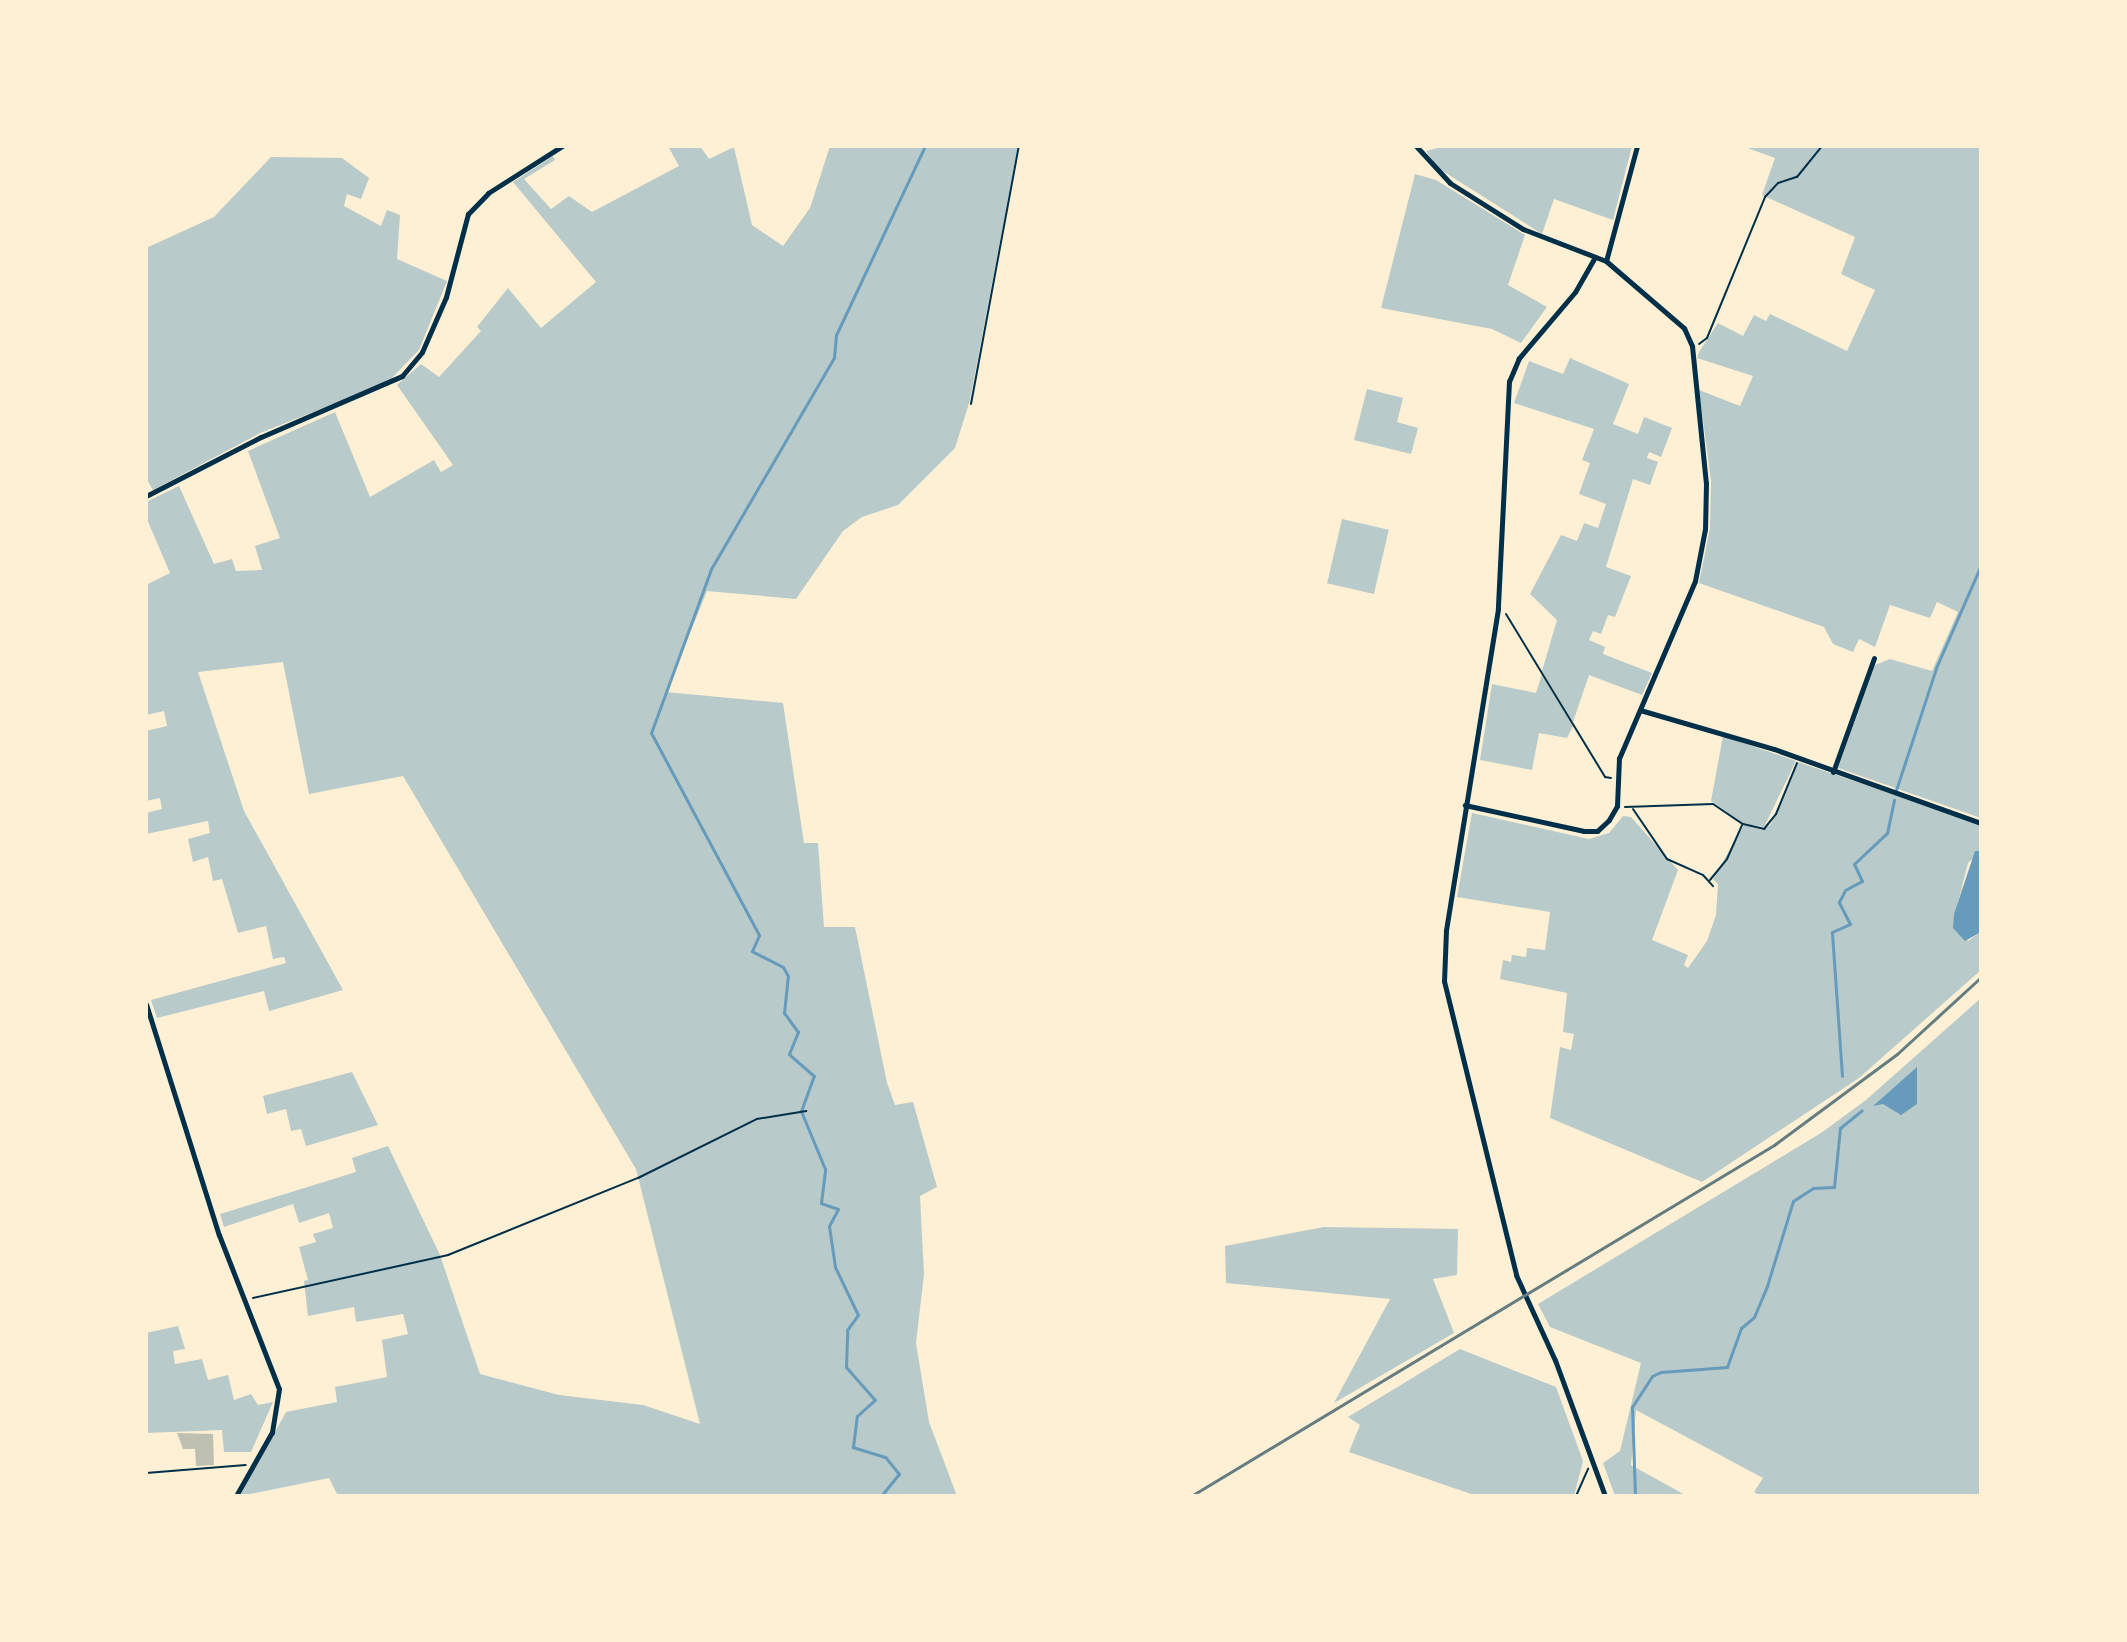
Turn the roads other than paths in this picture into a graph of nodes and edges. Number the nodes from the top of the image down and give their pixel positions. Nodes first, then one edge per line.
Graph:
1 (562, 146) edge
2 (1416, 146) edge
3 (1637, 146) edge
4 (1595, 257) junction
5 (1606, 261) junction
6 (146, 496) edge
7 (1874, 658) dead end
8 (1640, 710) junction
9 (1833, 772) junction
10 (1465, 805) junction
11 (1981, 823) edge
12 (146, 1004) edge
13 (236, 1496) edge
14 (1605, 1496) edge

1 - 6 street
2 - 4 street
3 - 5 street
4 - 5 street
4 - 10 street
5 - 8 street
7 - 9 street
8 - 9 street
8 - 10 street
9 - 11 street
10 - 14 street
12 - 13 street

